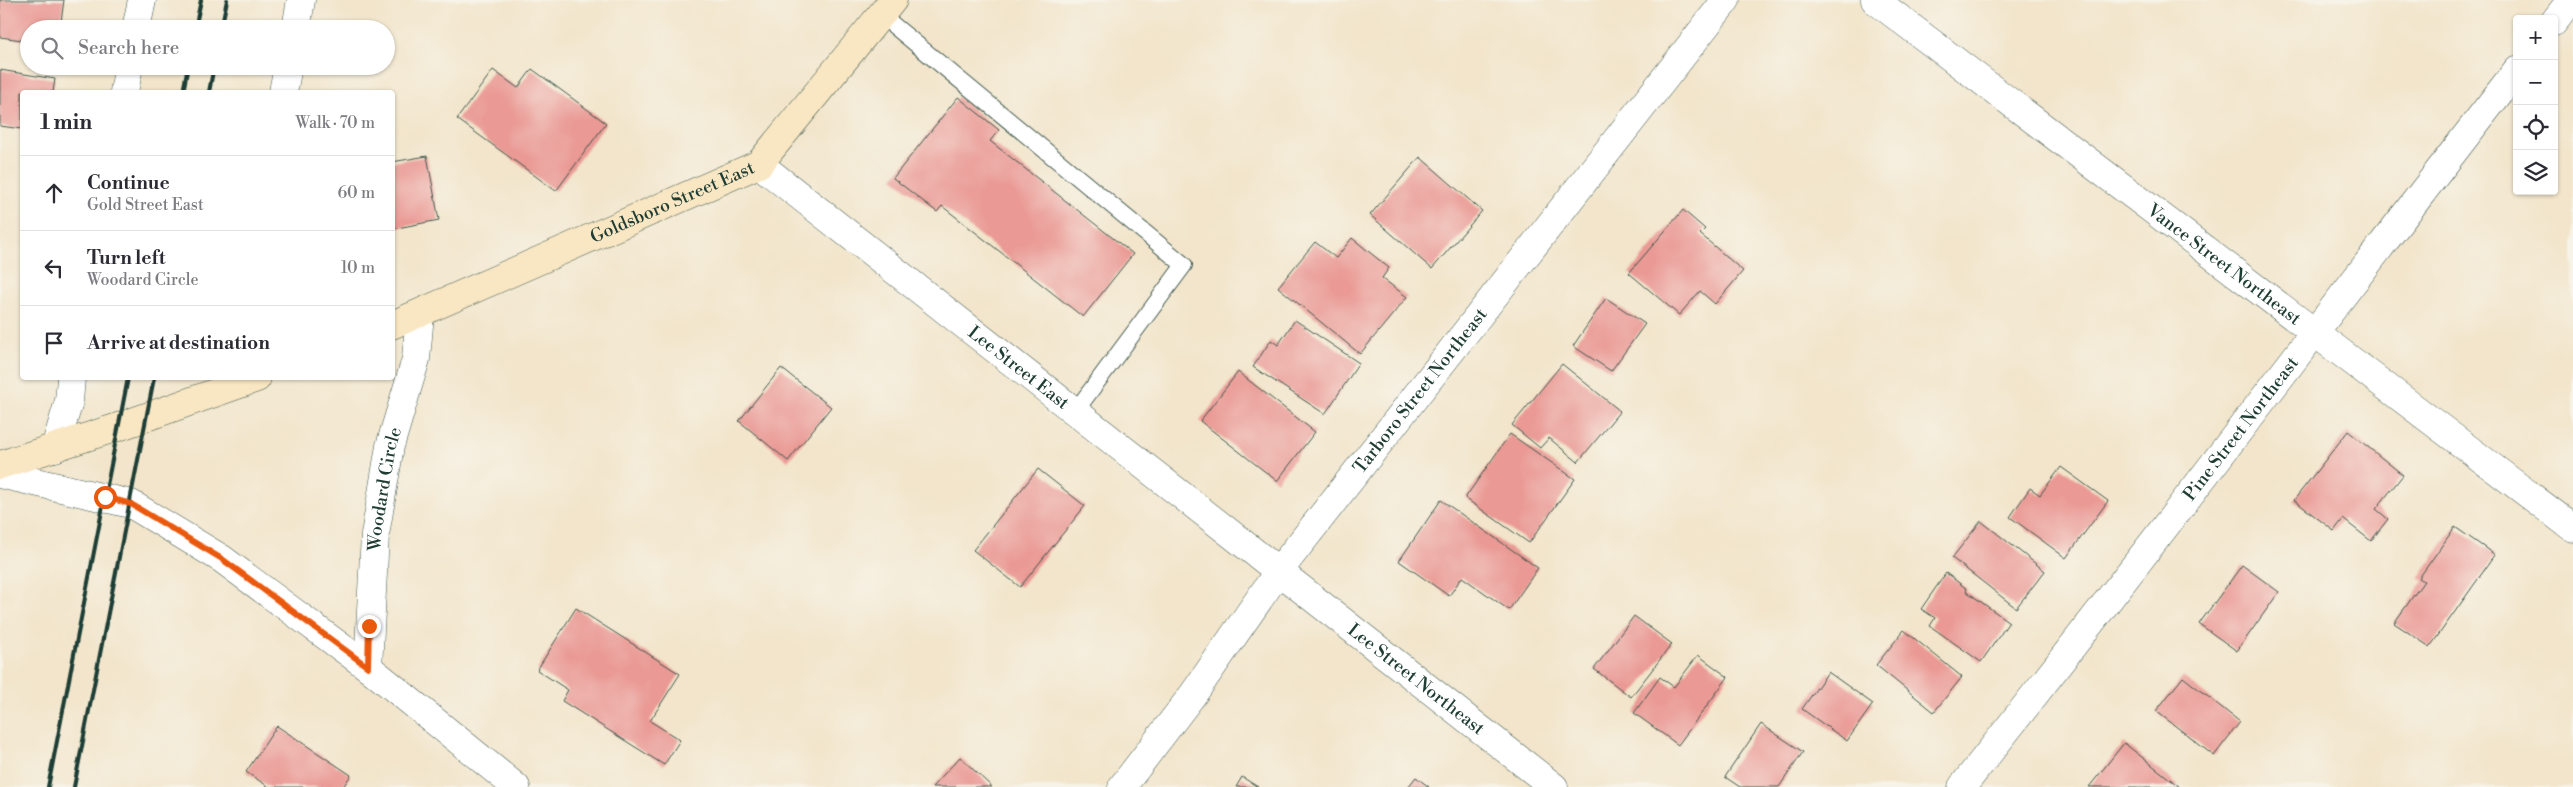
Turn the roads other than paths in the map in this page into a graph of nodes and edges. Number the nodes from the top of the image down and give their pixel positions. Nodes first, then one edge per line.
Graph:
1 (142, 0) edge
2 (301, 0) edge
3 (1726, 0) edge
4 (1875, 0) edge
5 (2572, 0) edge
6 (887, 8) edge
7 (2558, 17) edge
8 (138, 20) edge
9 (298, 20) edge
10 (127, 75) edge
11 (286, 75) edge
12 (2513, 75) edge
13 (124, 90) edge
14 (283, 90) edge
15 (759, 164) junction
16 (420, 314) junction
17 (395, 324) edge
18 (2313, 333) junction
19 (71, 380) edge
20 (247, 380) edge
21 (226, 384) edge
22 (1074, 413) junction
23 (55, 448) junction
24 (0, 465) edge
25 (0, 474) edge
26 (2573, 528) edge
27 (1278, 572) junction
28 (368, 667) junction
29 (516, 787) edge
30 (1122, 787) edge
31 (1554, 787) edge
32 (1962, 787) edge

1 - 8 street
2 - 9 street
3 - 27 street, Tarboro Street Northeast
4 - 18 street, Vance Street Northeast
5 - 7 street
6 - 15 main road, Goldsboro Street East
6 - 22 lane
10 - 13 street
11 - 14 street
12 - 18 street, Pine Street Northeast
15 - 16 main road, Goldsboro Street East
15 - 22 street, Lee Street East
16 - 17 main road, Goldsboro Street East
16 - 28 street, Woodard Circle
18 - 26 street, Vance Street Northeast
18 - 32 street, Pine Street Northeast
19 - 23 street
20 - 21 main road
21 - 23 main road
22 - 27 street, Lee Street East
23 - 24 main road
25 - 28 street
27 - 30 street, Tarboro Street Northeast
27 - 31 street, Lee Street Northeast
28 - 29 street

